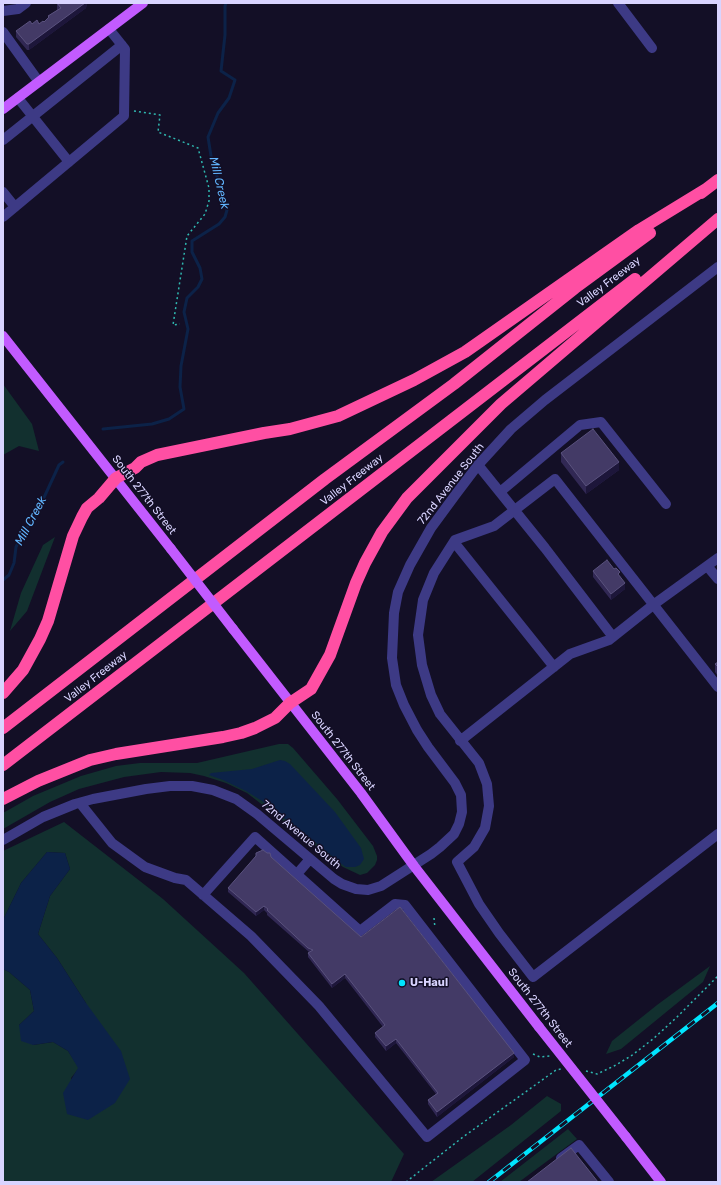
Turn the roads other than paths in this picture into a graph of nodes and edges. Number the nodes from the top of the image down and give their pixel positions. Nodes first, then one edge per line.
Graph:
1 (26, 3) edge
2 (143, 3) edge
3 (618, 3) edge
4 (3, 11) edge
5 (109, 29) junction
6 (3, 32) edge
7 (122, 45) junction
8 (652, 48) dead end
9 (39, 82) junction
10 (18, 98) junction
11 (3, 109) edge
12 (33, 116) junction
13 (3, 140) edge
14 (69, 162) junction
15 (718, 180) edge
16 (706, 189) junction
17 (3, 192) edge
18 (15, 207) junction
19 (718, 215) edge
20 (3, 217) edge
21 (718, 219) edge
22 (718, 267) edge
23 (3, 336) edge
24 (478, 465) junction
25 (116, 478) junction
26 (500, 492) junction
27 (666, 504) dead end
28 (515, 510) junction
29 (454, 542) junction
30 (718, 558) edge
31 (708, 566) junction
32 (718, 580) edge
33 (653, 605) junction
34 (613, 637) junction
35 (554, 667) junction
36 (718, 686) edge
37 (3, 693) edge
38 (290, 703) junction
39 (3, 728) edge
40 (460, 741) junction
41 (3, 765) edge
42 (3, 798) edge
43 (80, 803) junction
44 (718, 834) edge
45 (3, 840) edge
46 (310, 859) junction
47 (414, 866) junction
48 (297, 874) junction
49 (203, 895) junction
50 (555, 1163) edge
51 (609, 1182) edge
52 (661, 1182) edge

1 - 4 street
2 - 5 main road
3 - 8 street
5 - 7 street
5 - 9 main road
6 - 9 street
7 - 12 street
7 - 14 street
9 - 10 main road
10 - 11 main road
10 - 12 street
12 - 13 street
12 - 14 street
14 - 18 street
15 - 16 highway, Valley Freeway
16 - 25 highway
16 - 39 highway, Valley Freeway
17 - 18 street
18 - 20 street
19 - 41 highway, Valley Freeway
21 - 38 highway
22 - 24 street, 72nd Avenue South
23 - 25 main road, South 277th Street
24 - 26 street
24 - 47 street, 72nd Avenue South
25 - 37 highway
25 - 38 main road, South 277th Street, bridge
26 - 27 street
26 - 28 street
28 - 29 street
28 - 33 street
28 - 34 street
29 - 35 street
29 - 40 street
30 - 31 street
31 - 32 street
31 - 33 street
33 - 34 street
33 - 36 street
34 - 35 street
35 - 40 street
38 - 42 highway
38 - 47 main road, South 277th Street
40 - 44 street
43 - 45 street, 72nd Avenue South
43 - 46 street, 72nd Avenue South
43 - 49 street
46 - 47 street, 72nd Avenue South
46 - 48 street
47 - 52 main road, South 277th Street, bridge
48 - 49 street
48 - 49 street
50 - 51 street

